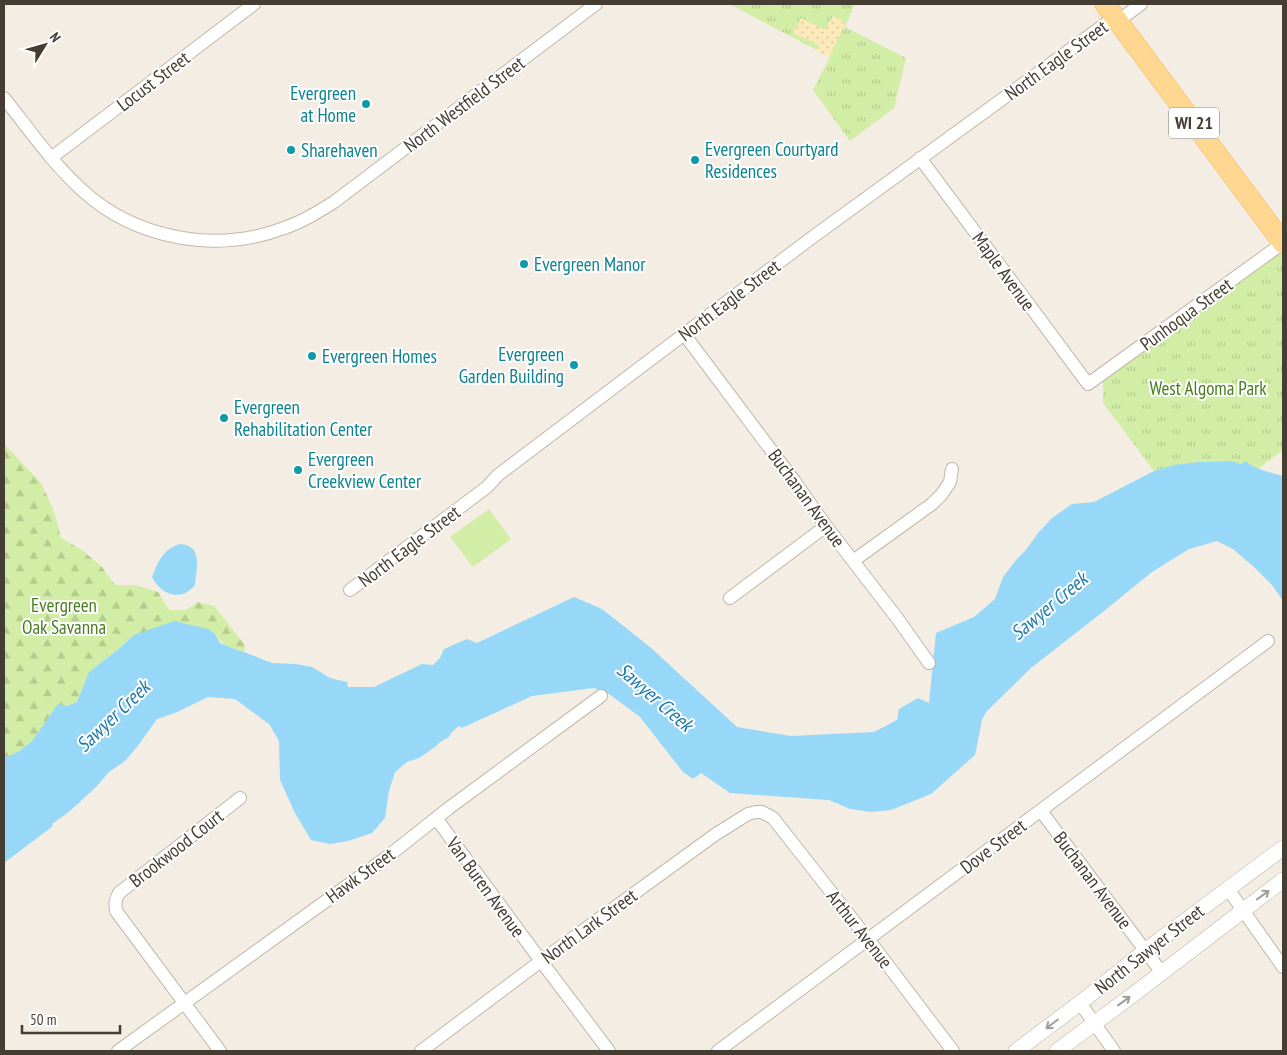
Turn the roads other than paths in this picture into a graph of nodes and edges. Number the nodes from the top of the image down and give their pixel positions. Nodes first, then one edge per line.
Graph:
1 (254, 4) edge
2 (596, 4) edge
3 (1141, 4) edge
4 (1112, 14) edge
5 (4, 98) edge
6 (51, 158) junction
7 (920, 158) junction
8 (1283, 243) edge
9 (684, 334) junction
10 (1088, 384) joint
11 (952, 469) dead end
12 (826, 526) junction
13 (853, 561) junction
14 (350, 590) dead end
15 (730, 598) dead end
16 (1268, 641) dead end
17 (929, 663) dead end
18 (600, 696) dead end
19 (240, 798) dead end
20 (1041, 811) junction
21 (762, 812) joint
22 (436, 818) junction
23 (1283, 848) edge
24 (1283, 880) edge
25 (1228, 889) junction
26 (1243, 910) junction
27 (868, 939) junction
28 (1146, 950) junction
29 (541, 961) junction
30 (1283, 967) edge
31 (1162, 973) junction
32 (184, 1003) junction
33 (1080, 1003) junction
34 (1094, 1023) junction
35 (118, 1051) edge
36 (220, 1051) edge
37 (421, 1051) edge
38 (609, 1051) edge
39 (718, 1051) edge
40 (953, 1051) edge
41 (1016, 1051) edge
42 (1057, 1051) edge
43 (1114, 1051) edge

1 - 6 street, Locust Street
2 - 6 street, North Westfield Street
3 - 4 street, North Eagle Street
4 - 7 street, North Eagle Street
4 - 8 main road, WI 21
5 - 6 street, North Westfield Street
7 - 9 street, North Eagle Street
7 - 10 street, Maple Avenue
8 - 10 street, Punhoqua Street
9 - 12 street, Buchanan Avenue
9 - 14 street, North Eagle Street
11 - 13 street
12 - 13 street, Buchanan Avenue
12 - 15 street
13 - 17 street, Buchanan Avenue
16 - 20 street, Dove Street
18 - 22 street, Hawk Street
19 - 32 street, Brookwood Court
20 - 27 street, Dove Street
20 - 28 street, Buchanan Avenue
21 - 27 street, Arthur Avenue
21 - 29 street, North Lark Street
22 - 29 street, Van Buren Avenue
22 - 32 street, Hawk Street
23 - 25 street, North Sawyer Street
26 -> 24 street, North Sawyer Street
25 - 26 street
25 - 28 street, North Sawyer Street
26 - 30 street
26 - 31 street, North Sawyer Street
27 - 39 street, Dove Street
27 - 40 street, Arthur Avenue
28 - 31 street, Buchanan Avenue
28 - 33 street, North Sawyer Street
29 - 37 street, North Lark Street
29 - 38 street, Van Buren Avenue
34 -> 31 street, North Sawyer Street
32 - 35 street, Hawk Street
32 - 36 street
33 - 34 street
33 -> 41 street, North Sawyer Street
34 - 42 street, North Sawyer Street
34 - 43 street

